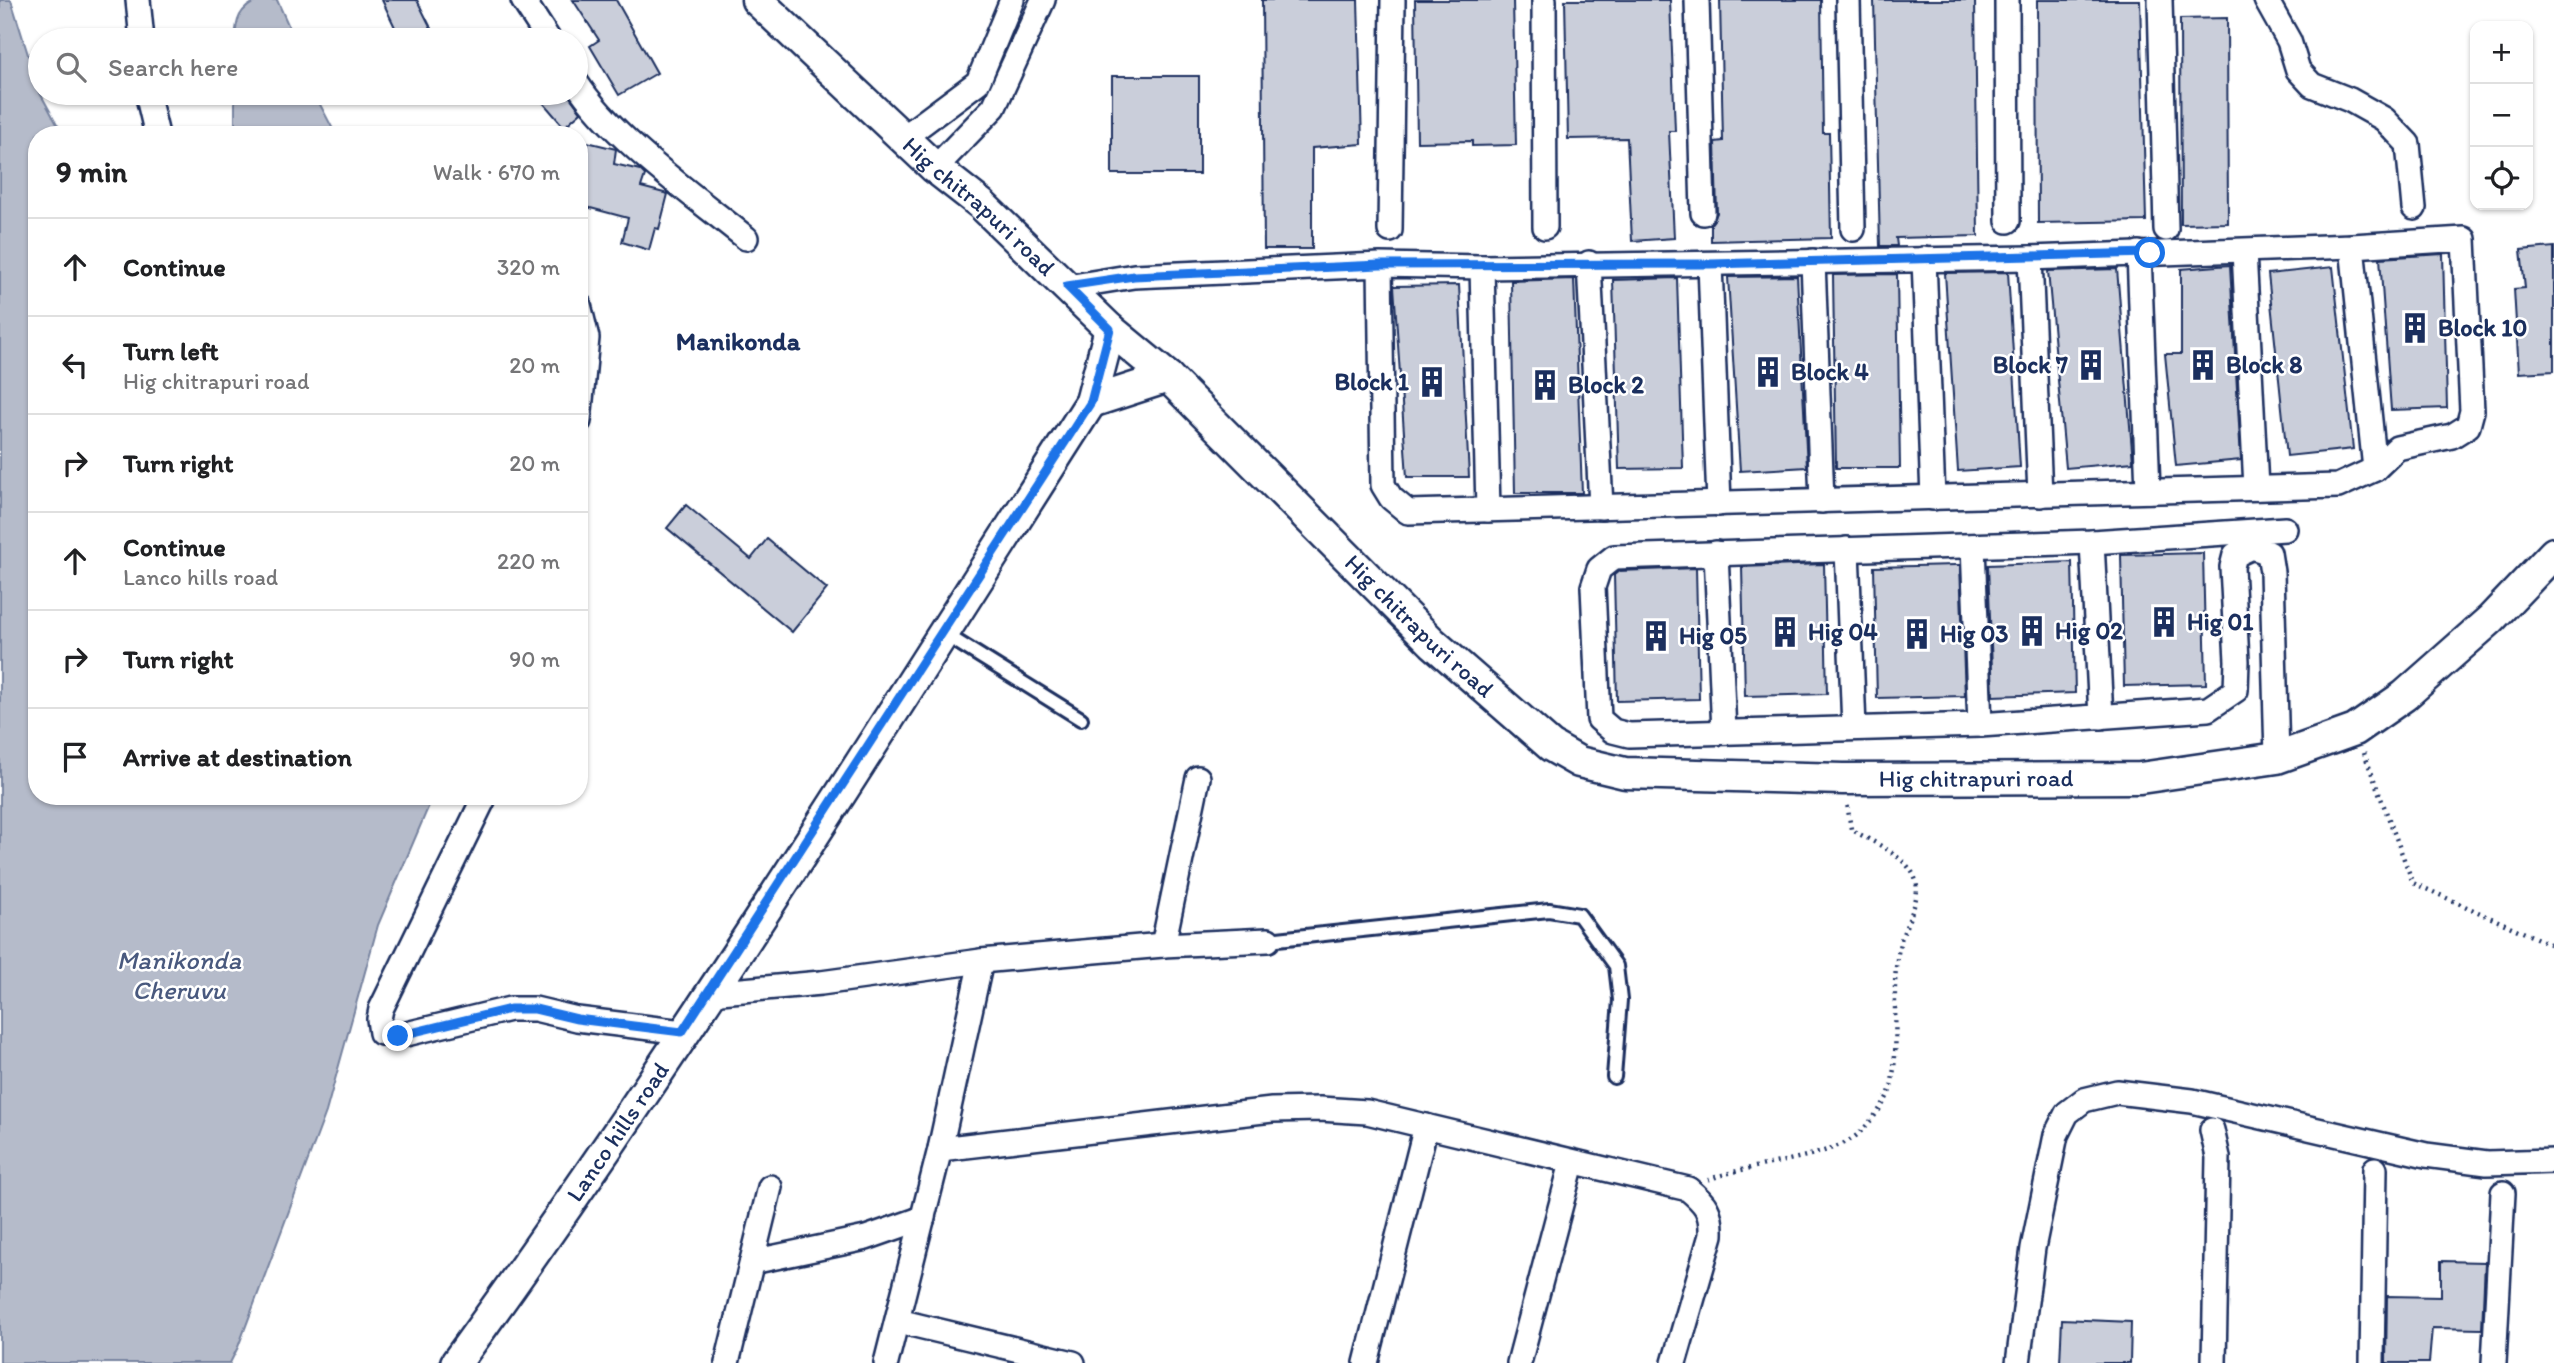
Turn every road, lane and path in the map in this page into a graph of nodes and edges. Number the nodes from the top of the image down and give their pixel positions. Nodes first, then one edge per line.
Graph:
1 (138, 0) edge
2 (523, 0) edge
3 (757, 0) edge
4 (1012, 0) edge
5 (1043, 0) edge
6 (1393, 0) edge
7 (1544, 0) edge
8 (1697, 0) edge
9 (1848, 0) edge
10 (2007, 0) edge
11 (2160, 0) edge
12 (2266, 0) edge
13 (141, 28) edge
14 (541, 28) edge
15 (588, 101) edge
16 (150, 105) edge
17 (155, 126) edge
18 (903, 138) junction
19 (935, 168) junction
20 (2414, 208) dead end
21 (1703, 213) dead end
22 (2008, 220) dead end
23 (1545, 227) dead end
24 (1853, 229) dead end
25 (2166, 229) dead end
26 (1390, 230) dead end
27 (746, 237) dead end
28 (2352, 246) junction
29 (2244, 251) junction
30 (2139, 253) junction
31 (2030, 258) junction
32 (1924, 259) junction
33 (1813, 261) junction
34 (1590, 263) junction
35 (1710, 264) junction
36 (1380, 265) junction
37 (1482, 267) junction
38 (1067, 286) junction
39 (1110, 329) junction
40 (1168, 377) junction
41 (1091, 402) junction
42 (2375, 469) junction
43 (2256, 488) junction
44 (2148, 491) junction
45 (2040, 495) junction
46 (1933, 498) junction
47 (1822, 501) junction
48 (1719, 504) junction
49 (1601, 507) junction
50 (1488, 510) junction
51 (2285, 529) dead end
52 (2092, 542) junction
53 (1973, 546) junction
54 (1847, 549) junction
55 (1716, 553) junction
56 (2554, 553) edge
57 (943, 633) junction
58 (2101, 717) junction
59 (1081, 719) dead end
60 (1980, 725) junction
61 (1854, 729) junction
62 (2355, 730) junction
63 (1724, 732) junction
64 (2277, 758) junction
65 (1198, 778) dead end
66 (1843, 779) junction
67 (481, 805) edge
68 (1268, 940) joint
69 (1163, 945) junction
70 (2554, 946) edge
71 (981, 961) junction
72 (709, 993) junction
73 (682, 1032) junction
74 (1614, 1077) dead end
75 (1426, 1126) junction
76 (2212, 1130) dead end
77 (940, 1149) junction
78 (2554, 1161) edge
79 (1572, 1163) junction
80 (2375, 1169) dead end
81 (770, 1187) dead end
82 (1688, 1189) junction
83 (2502, 1193) dead end
84 (923, 1218) junction
85 (752, 1262) junction
86 (898, 1321) junction
87 (456, 1363) edge
88 (727, 1363) edge
89 (886, 1363) edge
90 (1073, 1363) edge
91 (1366, 1363) edge
92 (1519, 1363) edge
93 (1674, 1363) edge
94 (2018, 1363) edge
95 (2214, 1363) edge
96 (2372, 1363) edge
97 (2494, 1363) edge

1 - 13 street
2 - 14 street
3 - 18 street, Hig chitrapuri road
4 - 18 street
5 - 19 street
6 - 26 street
7 - 23 street
8 - 21 street
9 - 24 street
10 - 22 street
11 - 25 street
12 - 20 street
15 - 27 street
16 - 17 street
18 - 19 street, Hig chitrapuri road
19 - 38 street, Hig chitrapuri road
28 - 29 street
28 - 42 street
28 - 42 street
29 - 30 street
29 - 43 street
30 - 31 street
30 - 44 street
31 - 32 street
31 - 45 street
32 - 33 street
32 - 46 street
33 - 35 street
33 - 47 street
34 - 35 street
34 - 37 street
34 - 49 street
35 - 48 street
36 - 37 street
36 - 38 street
36 - 50 street
37 - 50 street
38 - 39 street, Hig chitrapuri road
39 - 40 street, Hig chitrapuri road
39 - 41 street, Lanco hills road
40 - 41 street
40 - 66 street, Hig chitrapuri road
41 - 57 street, Lanco hills road
42 - 43 street
43 - 44 street
44 - 45 street
45 - 46 street
46 - 47 street
47 - 48 street
48 - 49 street
49 - 50 street
51 - 52 street
52 - 53 street
52 - 58 street
53 - 54 street
53 - 60 street
54 - 55 street
54 - 61 street
55 - 63 street
55 - 63 street
56 - 62 street, Hig chitrapuri road
57 - 59 lane
57 - 72 street, Lanco hills road
58 - 60 street
58 - 64 street
60 - 61 street
61 - 63 street
62 - 64 street, Hig chitrapuri road
62 - 70 path
64 - 66 street, Hig chitrapuri road
65 - 69 street
66 - 82 path
67 - 73 street
68 - 69 street
68 - 74 lane
69 - 71 street
71 - 72 street
71 - 77 street
72 - 73 street, Lanco hills road
73 - 87 street, Lanco hills road
75 - 77 street
75 - 79 street
75 - 91 street
76 - 95 street
77 - 84 street
78 - 94 street
79 - 82 street
79 - 92 street
80 - 96 street
81 - 85 street
82 - 93 street
83 - 97 street
84 - 85 street
84 - 86 street
85 - 88 street
86 - 89 street
86 - 90 street

